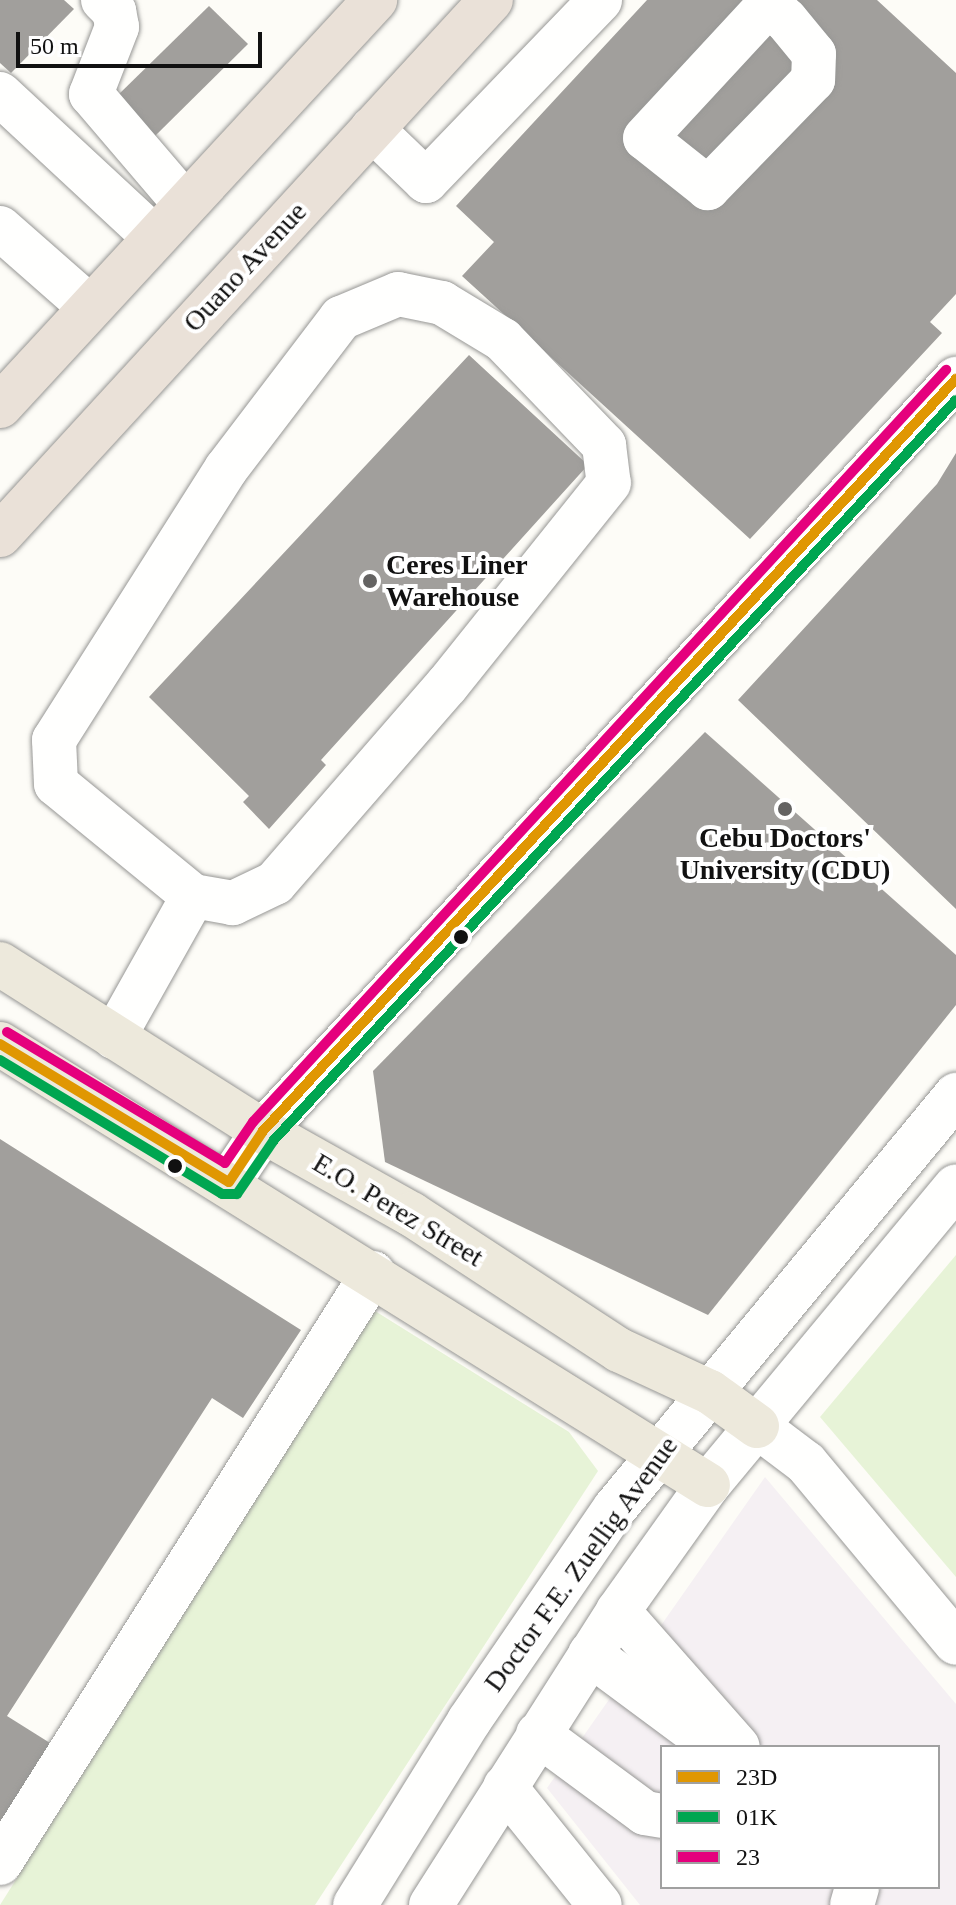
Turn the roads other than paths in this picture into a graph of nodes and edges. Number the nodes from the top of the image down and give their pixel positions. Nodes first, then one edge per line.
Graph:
1 (103, 0) edge
2 (375, 0) edge
3 (491, 0) edge
4 (600, 0) edge
5 (0, 94) edge
6 (372, 129) junction
7 (185, 204) junction
8 (0, 228) edge
9 (154, 237) junction
10 (90, 307) junction
11 (956, 379) edge
12 (0, 406) edge
13 (0, 535) edge
14 (193, 896) junction
15 (0, 964) edge
16 (114, 1037) junction
17 (0, 1045) edge
18 (956, 1095) edge
19 (263, 1131) junction
20 (229, 1182) junction
21 (956, 1186) edge
22 (373, 1273) junction
23 (710, 1392) junction
24 (757, 1426) junction
25 (657, 1453) junction
26 (708, 1485) junction
27 (618, 1611) junction
28 (956, 1643) edge
29 (590, 1654) junction
30 (538, 1734) junction
31 (704, 1745) edge
32 (736, 1745) edge
33 (505, 1787) junction
34 (660, 1816) edge
35 (0, 1863) edge
36 (355, 1905) edge
37 (431, 1905) edge
38 (600, 1905) edge

1 - 7 street
2 - 7 highway
3 - 6 highway, Ouano Avenue
4 - 6 street
5 - 9 street
6 - 13 highway, Ouano Avenue
7 - 9 highway
8 - 10 street
9 - 10 highway
10 - 12 highway
11 - 19 street
14 - 14 street
14 - 16 street
15 - 16 main road, E.O. Perez Street
16 - 19 main road, E.O. Perez Street
17 - 20 main road
18 - 23 street, Doctor F.E. Zuellig Avenue
19 - 20 street
19 - 23 main road, E.O. Perez Street
20 - 22 main road
21 - 24 street, Doctor F.E. Zuellig Avenue
22 - 25 main road
22 - 35 street
23 - 24 main road, E.O. Perez Street
23 - 25 street, Doctor F.E. Zuellig Avenue
24 - 26 street, Doctor F.E. Zuellig Avenue
24 - 28 street
25 - 26 main road
25 - 36 street, Doctor F.E. Zuellig Avenue
26 - 27 street, Doctor F.E. Zuellig Avenue
27 - 29 street, Doctor F.E. Zuellig Avenue
27 - 32 street
29 - 30 street, Doctor F.E. Zuellig Avenue
29 - 31 street
30 - 33 street, Doctor F.E. Zuellig Avenue
30 - 34 street
33 - 37 street, Doctor F.E. Zuellig Avenue
33 - 38 street

